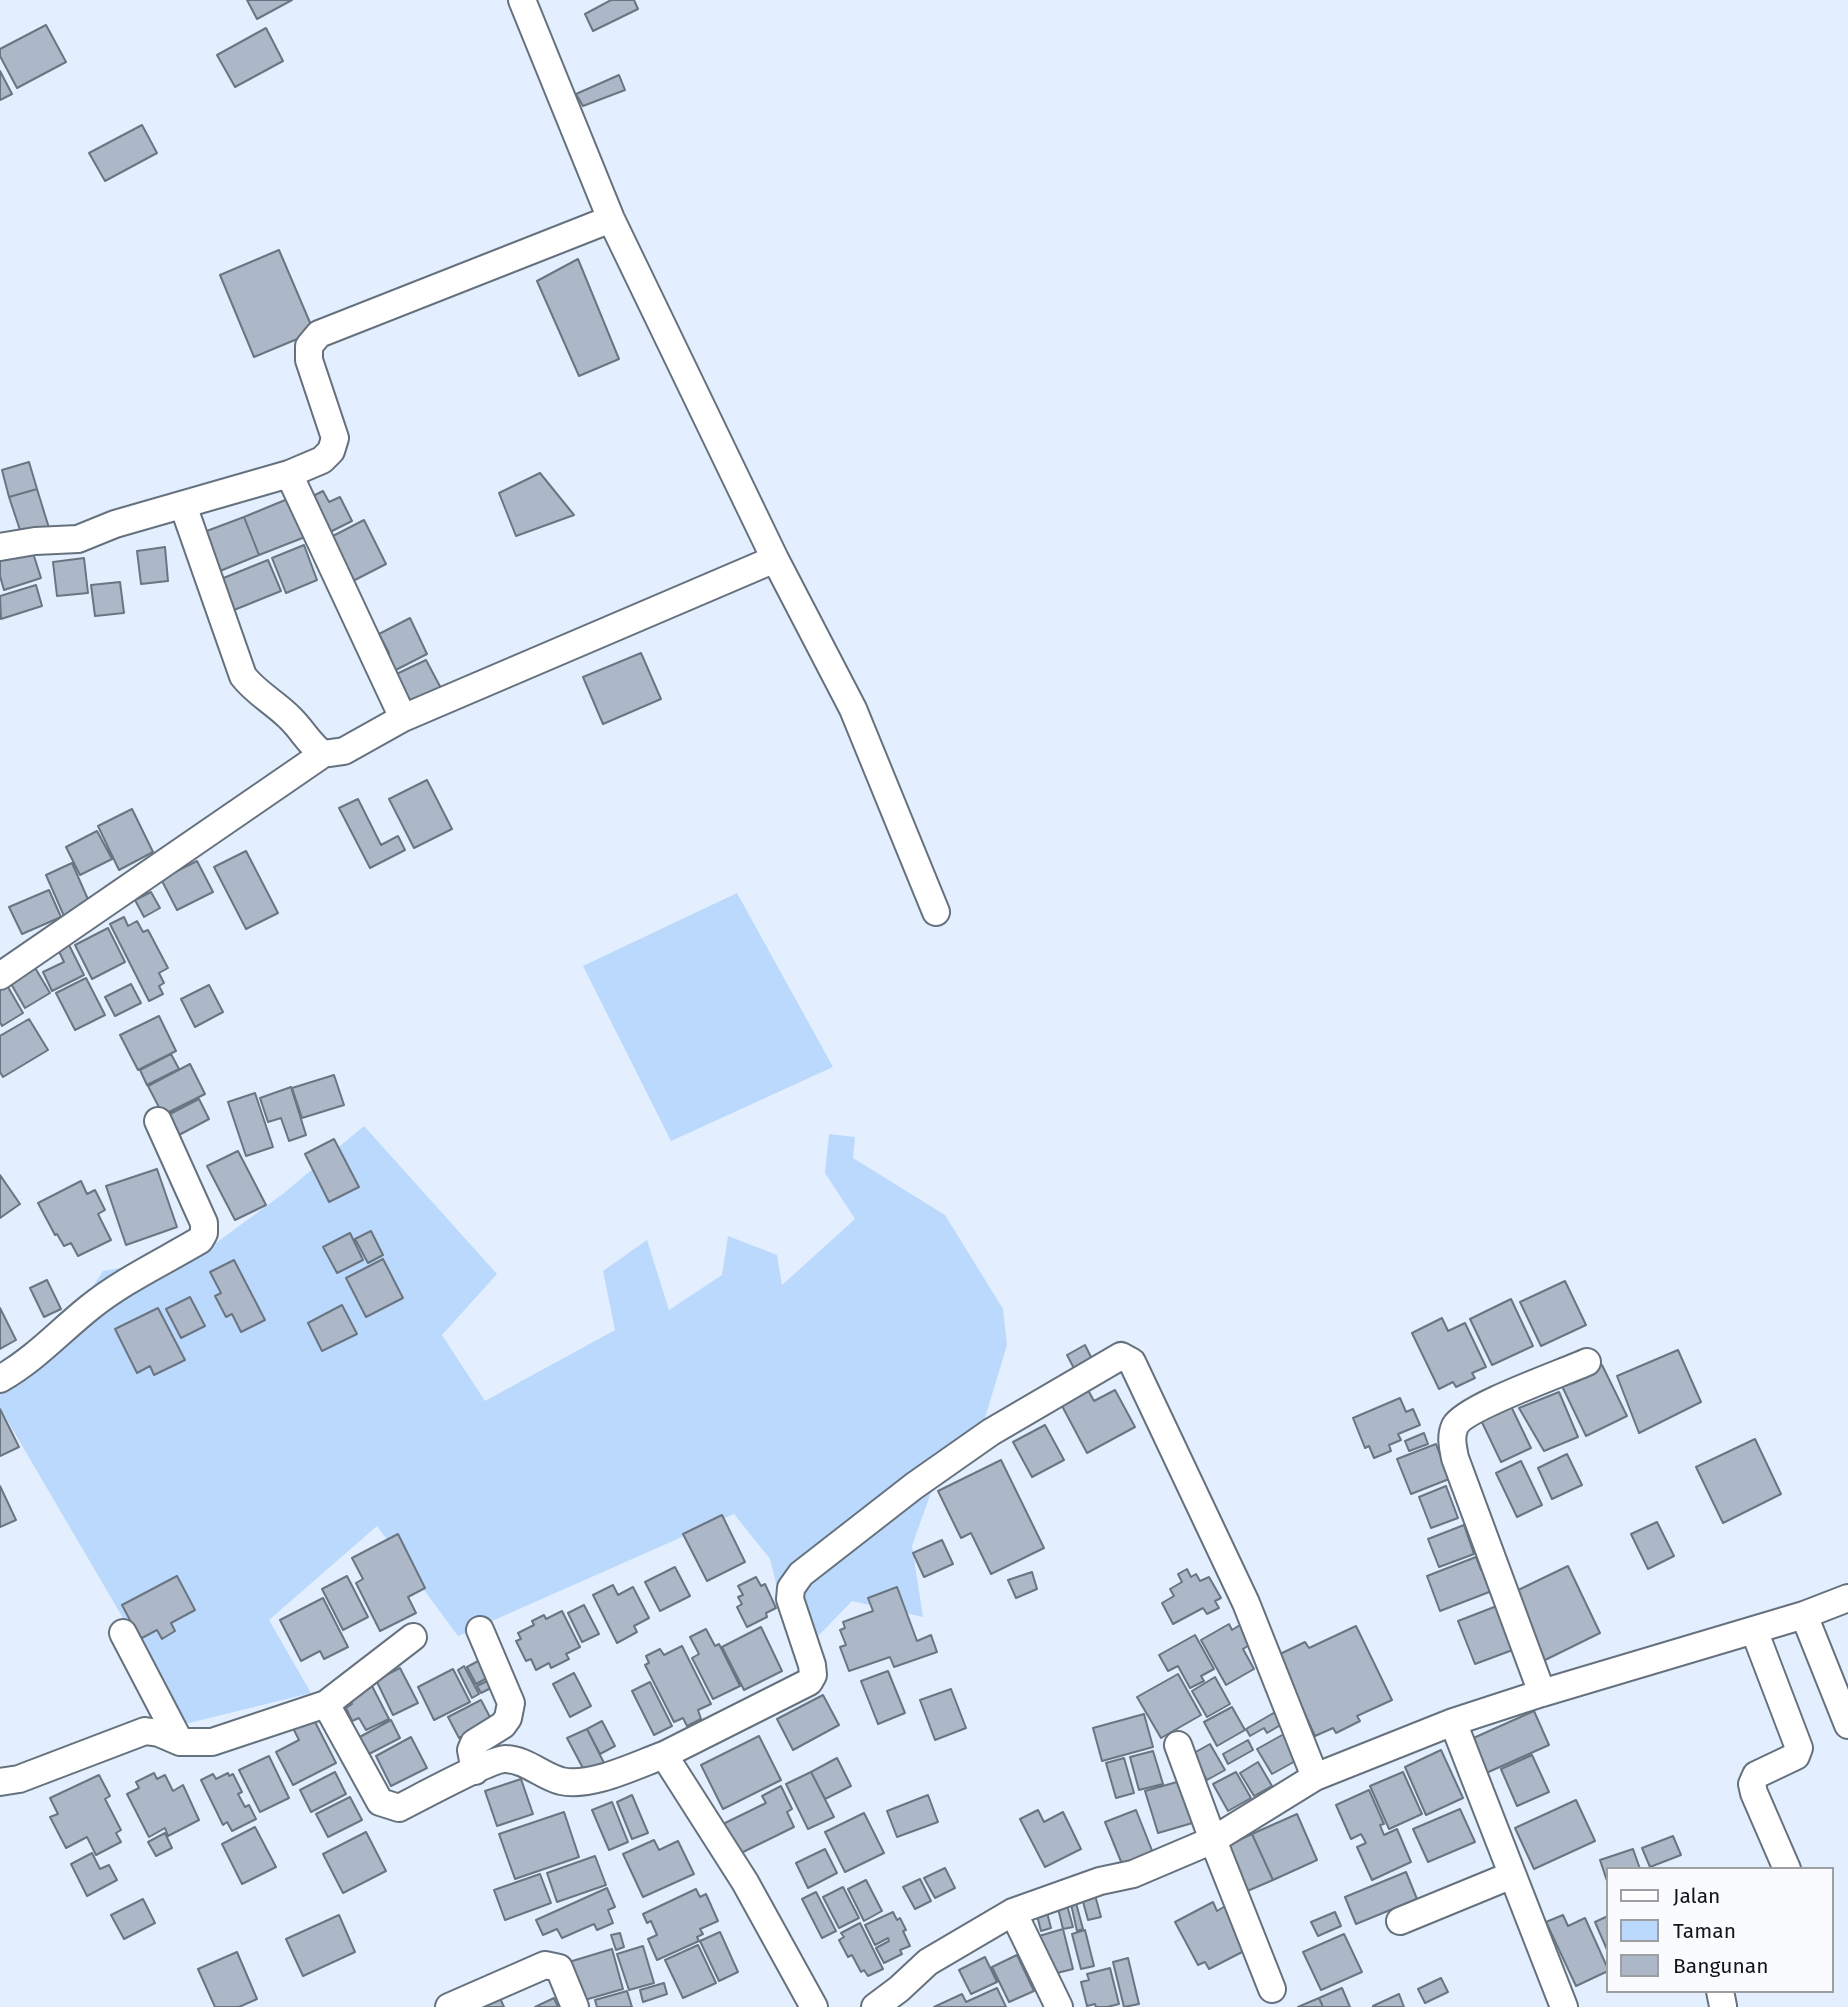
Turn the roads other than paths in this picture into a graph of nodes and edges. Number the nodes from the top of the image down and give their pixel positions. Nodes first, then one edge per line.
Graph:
1 (522, 0) edge
2 (611, 219) junction
3 (289, 474) junction
4 (183, 505) junction
5 (2, 539) edge
6 (775, 559) junction
7 (402, 718) junction
8 (323, 754) junction
9 (936, 912) dead end
10 (0, 976) edge
11 (158, 1121) dead end
12 (1587, 1362) dead end
13 (0, 1379) edge
14 (1848, 1598) edge
15 (1804, 1615) junction
16 (480, 1630) dead end
17 (1754, 1630) junction
18 (123, 1633) dead end
19 (413, 1637) dead end
20 (1542, 1693) junction
21 (326, 1704) junction
22 (1453, 1722) junction
23 (1848, 1724) edge
24 (180, 1742) junction
25 (1178, 1745) dead end
26 (664, 1755) junction
27 (474, 1770) junction
28 (1315, 1777) junction
29 (0, 1782) edge
30 (1213, 1840) junction
31 (1786, 1867) edge
32 (1513, 1875) junction
33 (1013, 1912) junction
34 (1401, 1921) dead end
35 (1272, 1989) dead end
36 (449, 2007) edge
37 (575, 2007) edge
38 (814, 2007) edge
39 (874, 2007) edge
40 (1059, 2007) edge
41 (1564, 2007) edge

1 - 2 street
2 - 3 street
2 - 6 street
3 - 4 street
3 - 7 street
4 - 5 street
4 - 8 street
6 - 7 street
6 - 9 street
7 - 8 street
8 - 10 street
11 - 13 street
12 - 20 street
14 - 15 street
15 - 17 street
15 - 23 street
16 - 27 street
17 - 20 street
17 - 31 street
18 - 24 street
19 - 21 street
20 - 22 street
21 - 24 street
21 - 27 street
22 - 28 street
22 - 32 street
24 - 29 street
25 - 30 street
26 - 27 street
26 - 28 street
26 - 38 street
28 - 30 street
30 - 33 street
30 - 35 street
32 - 34 street
32 - 41 street
33 - 39 street
33 - 40 street
36 - 37 street

